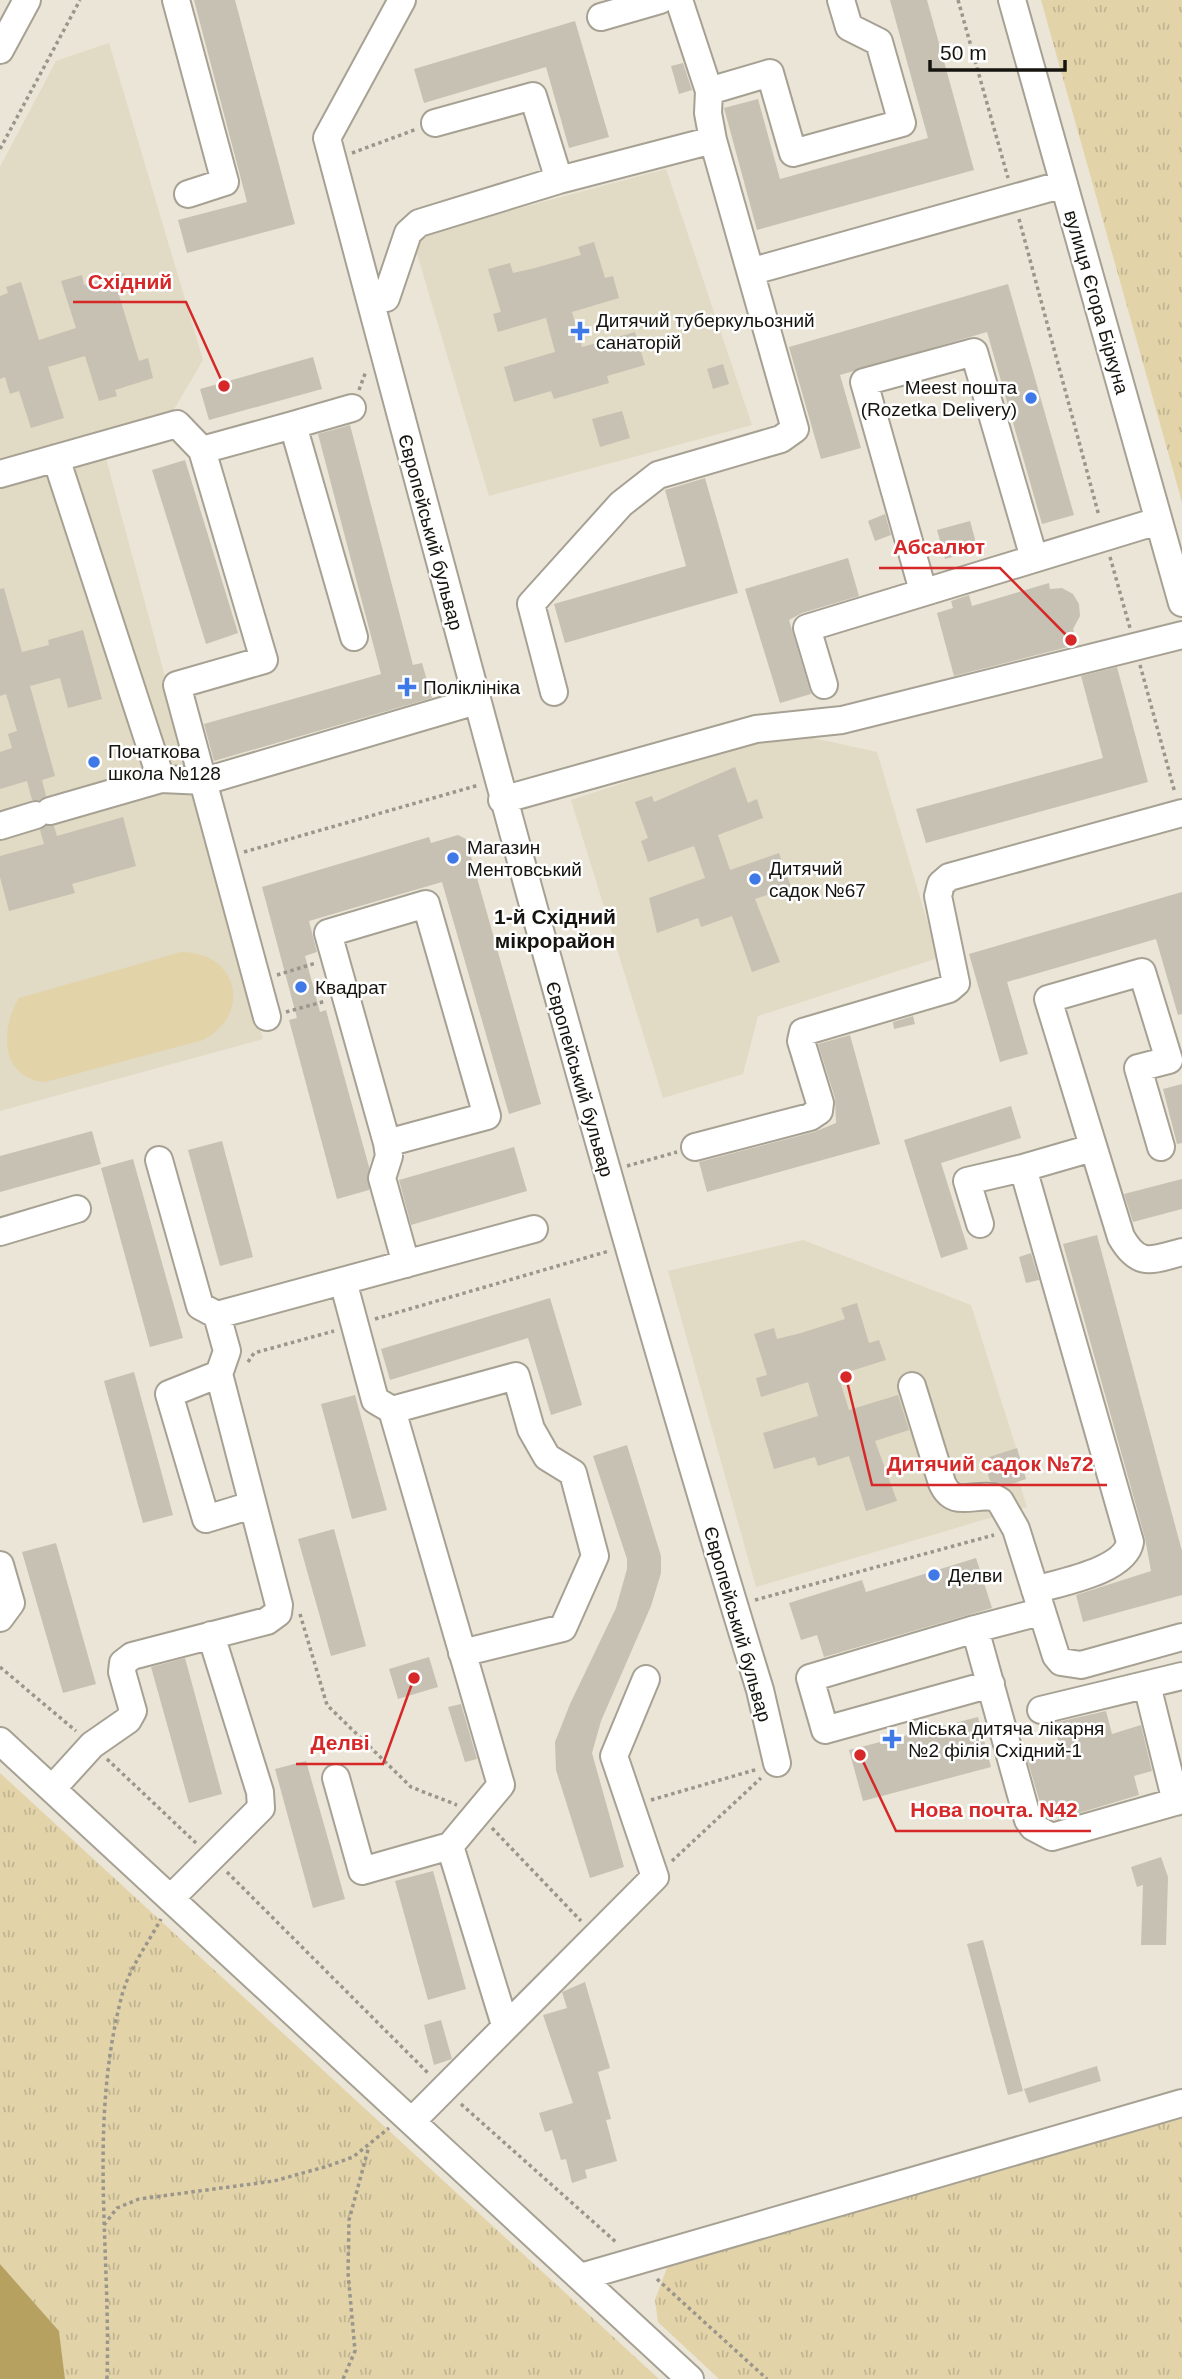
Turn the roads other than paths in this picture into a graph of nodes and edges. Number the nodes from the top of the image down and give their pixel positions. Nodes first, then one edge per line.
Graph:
1 (27, 0) edge
2 (176, 0) edge
3 (402, 0) edge
4 (660, 0) edge
5 (679, 0) edge
6 (841, 0) edge
7 (1012, 0) edge
8 (601, 17) dead end
9 (0, 50) edge
10 (709, 91) junction
11 (435, 122) road end
12 (713, 140) junction
13 (559, 180) junction
14 (1064, 184) junction
15 (188, 194) dead end
16 (752, 271) junction
17 (386, 298) dead end
18 (352, 408) dead end
19 (293, 425) junction
20 (202, 450) junction
21 (56, 458) junction
22 (0, 474) edge
23 (1158, 521) junction
24 (1034, 558) junction
25 (923, 591) junction
26 (1182, 603) edge
27 (1182, 635) edge
28 (354, 637) dead end
29 (824, 685) dead end
30 (554, 692) dead end
31 (476, 702) junction
32 (160, 779) junction
33 (205, 781) junction
34 (499, 790) junction
35 (1181, 813) edge
36 (0, 826) edge
37 (267, 1017) road end
38 (387, 1143) junction
39 (695, 1147) road end
40 (1161, 1147) dead end
41 (1092, 1148) junction
42 (159, 1160) dead end
43 (1023, 1168) junction
44 (77, 1209) dead end
45 (980, 1224) dead end
46 (534, 1229) dead end
47 (0, 1232) edge
48 (1182, 1252) edge
49 (406, 1264) junction
50 (343, 1281) junction
51 (217, 1315) junction
52 (219, 1374) junction
53 (912, 1386) dead end
54 (392, 1410) junction
55 (252, 1505) junction
56 (0, 1565) edge
57 (1038, 1601) junction
58 (0, 1618) edge
59 (975, 1629) junction
60 (211, 1635) junction
61 (1182, 1637) edge
62 (463, 1653) junction
63 (1182, 1676) edge
64 (646, 1679) dead end
65 (991, 1684) junction
66 (1147, 1685) junction
67 (1041, 1710) dead end
68 (0, 1741) edge
69 (777, 1763) road end
70 (337, 1778) dead end
71 (52, 1789) junction
72 (1179, 1801) edge
73 (450, 1846) junction
74 (171, 1898) junction
75 (505, 2025) junction
76 (1182, 2103) edge
77 (413, 2120) junction
78 (580, 2277) junction
79 (690, 2379) edge

1 - 9 street
2 - 15 street
3 - 31 street, Європейський бульвар
4 - 8 street
5 - 10 street
6 - 10 street
7 - 14 street, вулиця Єгора Біркуна
10 - 12 street
11 - 13 street
12 - 13 street
12 - 16 street
13 - 17 street
14 - 16 street
14 - 23 street, вулиця Єгора Біркуна
16 - 30 street
18 - 19 street
19 - 20 street
19 - 28 street
20 - 21 street
20 - 33 street
21 - 22 street
21 - 32 street
23 - 24 street
23 - 26 street, вулиця Єгора Біркуна
24 - 25 street
24 - 25 street
25 - 29 street
27 - 34 street
31 - 33 street
31 - 34 street, Європейський бульвар
32 - 33 street
32 - 36 street
33 - 37 street
34 - 69 street, Європейський бульвар
35 - 39 street
38 - 38 street
38 - 49 street
40 - 41 street
41 - 43 street
41 - 48 street
42 - 51 street
43 - 45 street
43 - 57 street
44 - 47 street
46 - 49 street
49 - 50 street
50 - 51 street
50 - 54 street
51 - 52 street
52 - 55 street
52 - 55 street
53 - 57 street
54 - 62 street
54 - 62 street
55 - 60 street
56 - 58 street
57 - 59 street
57 - 61 street
59 - 65 street
59 - 65 street
60 - 71 street
60 - 74 street
62 - 73 street
63 - 66 street
64 - 75 street
65 - 72 street
66 - 67 street
66 - 72 street
68 - 71 street
70 - 73 street
71 - 74 street
73 - 75 street
74 - 77 street
75 - 77 street
76 - 78 street
77 - 78 street
78 - 79 street

